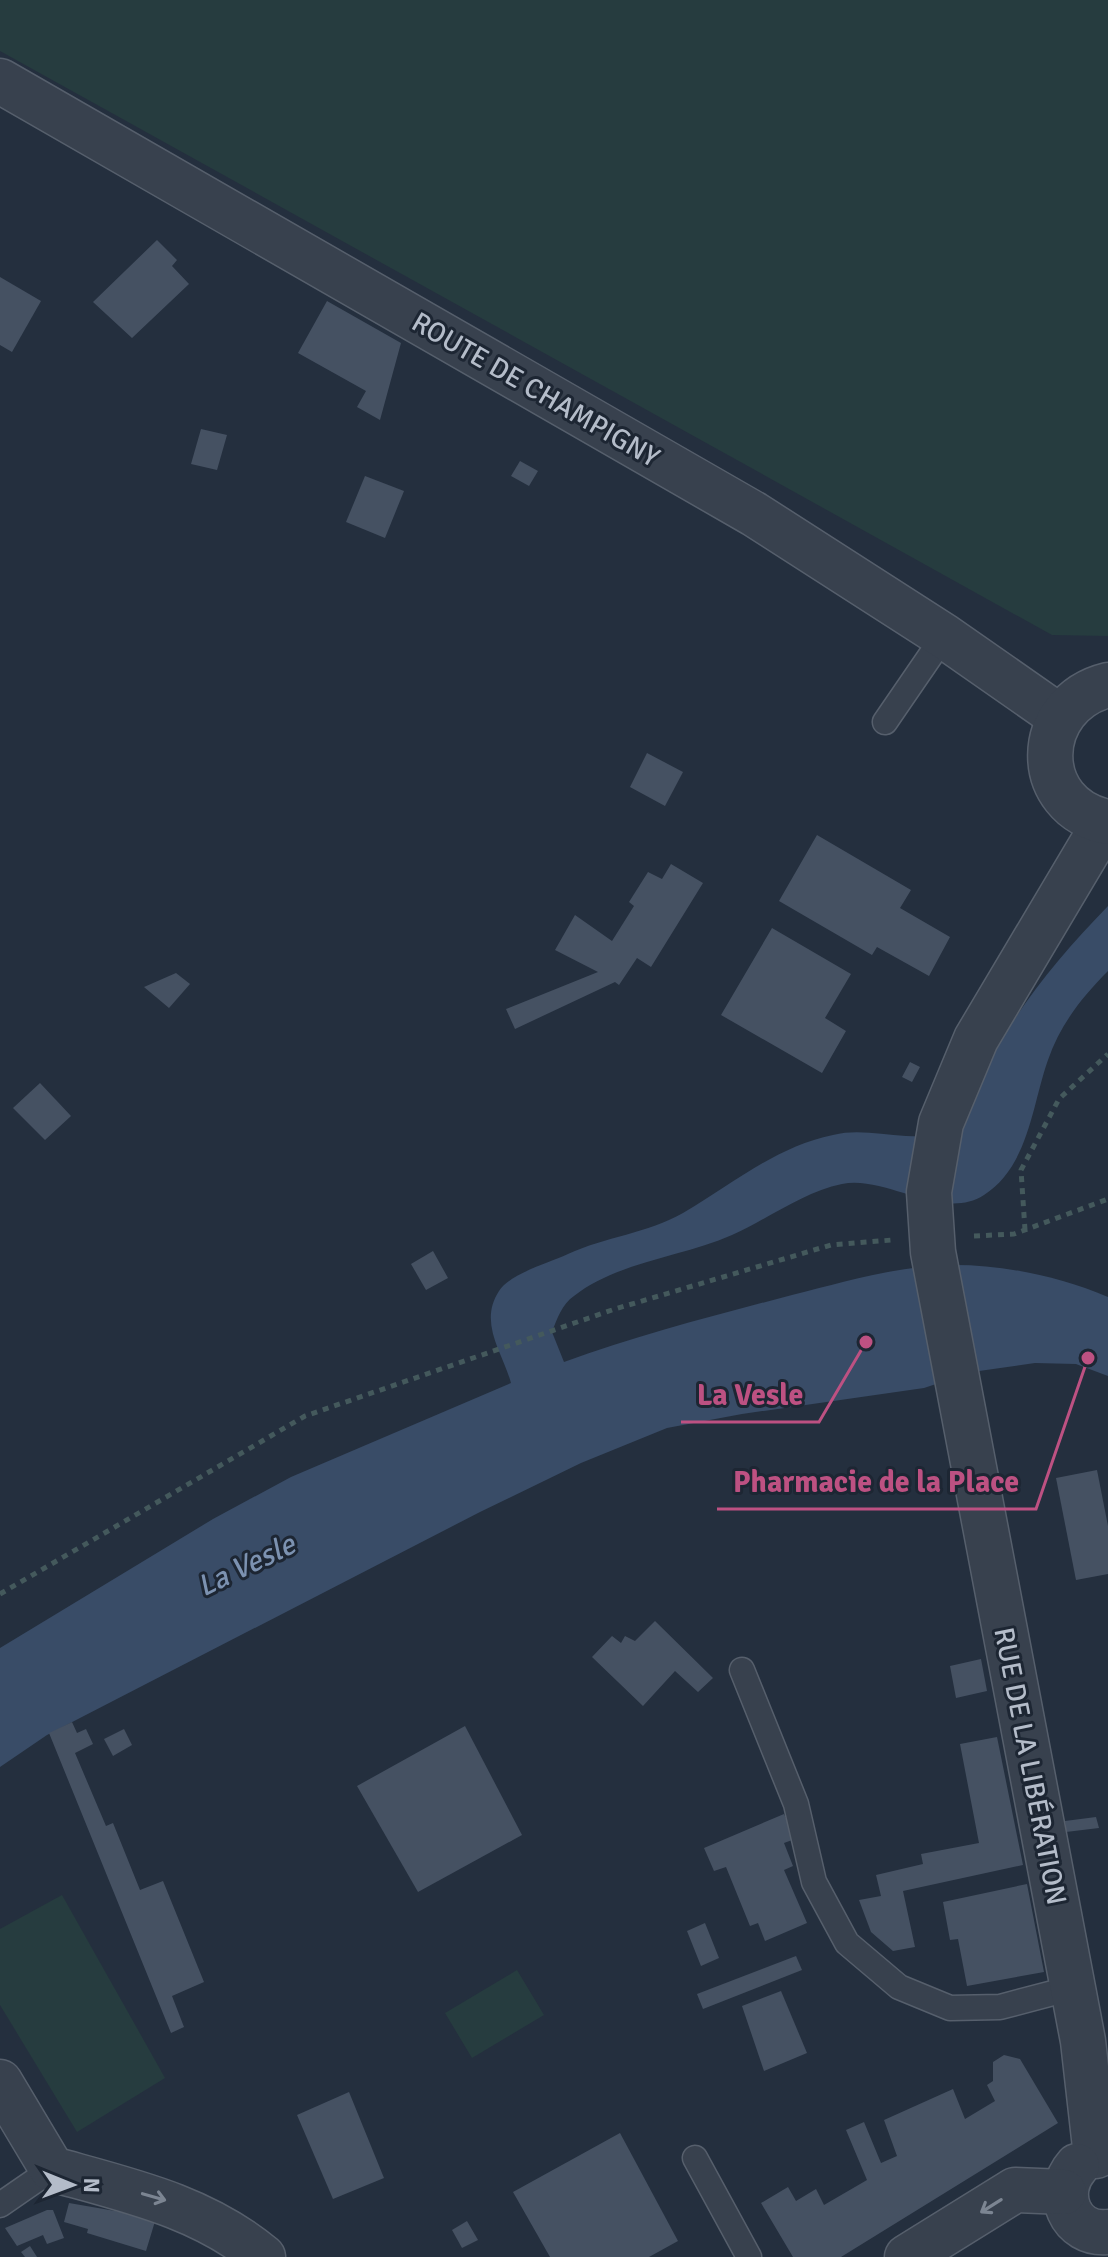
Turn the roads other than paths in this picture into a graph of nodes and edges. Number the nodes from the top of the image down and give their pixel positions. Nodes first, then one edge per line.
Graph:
1 (0, 81) edge
2 (944, 636) junction
3 (1108, 685) edge
4 (1060, 717) junction
5 (885, 722) dead end
6 (1106, 822) edge
7 (742, 1670) dead end
8 (1072, 1988) junction
9 (1096, 2059) edge
10 (0, 2082) edge
11 (1102, 2156) edge
12 (695, 2158) dead end
13 (52, 2169) junction
14 (1064, 2192) junction
15 (0, 2205) edge
16 (1108, 2232) edge
17 (263, 2257) edge
18 (749, 2257) edge
19 (907, 2257) edge

1 - 2 street, ROUTE DE CHAMPIGNY
2 - 4 street, ROUTE DE CHAMPIGNY
2 - 5 lane
3 - 4 street
4 - 6 street
6 - 8 street, RUE DE LA LIBÉRATION
7 - 8 lane
8 - 9 street, RUE DE LA LIBÉRATION
9 - 11 street, RUE DE LA LIBÉRATION
10 - 13 street
11 - 14 street
12 - 18 lane
13 - 15 lane
13 -> 17 street
14 - 16 street
14 -> 19 street

